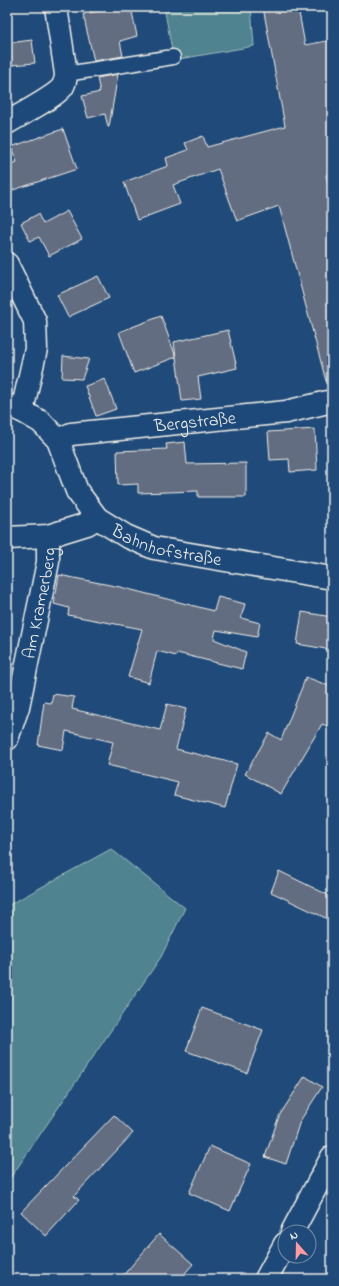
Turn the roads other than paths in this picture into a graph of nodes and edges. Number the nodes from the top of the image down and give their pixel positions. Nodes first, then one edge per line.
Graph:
1 (56, 7) edge
2 (173, 57) dead end
3 (66, 74) junction
4 (7, 123) edge
5 (7, 264) edge
6 (332, 401) edge
7 (14, 408) edge
8 (58, 440) junction
9 (97, 518) junction
10 (48, 536) junction
11 (7, 538) edge
12 (332, 578) edge
13 (7, 739) edge
14 (332, 1157) edge
15 (296, 1224) edge
16 (277, 1259) edge
17 (266, 1279) edge

1 - 3 street
2 - 3 lane
3 - 4 street
5 - 7 street
6 - 8 street, Bergstraße
7 - 8 street
8 - 9 street
9 - 10 street, Bahnhofstraße
9 - 12 street, Bahnhofstraße
10 - 11 street, Bahnhofstraße
10 - 13 street, Am Kramerberg
14 - 15 street
16 - 17 street

